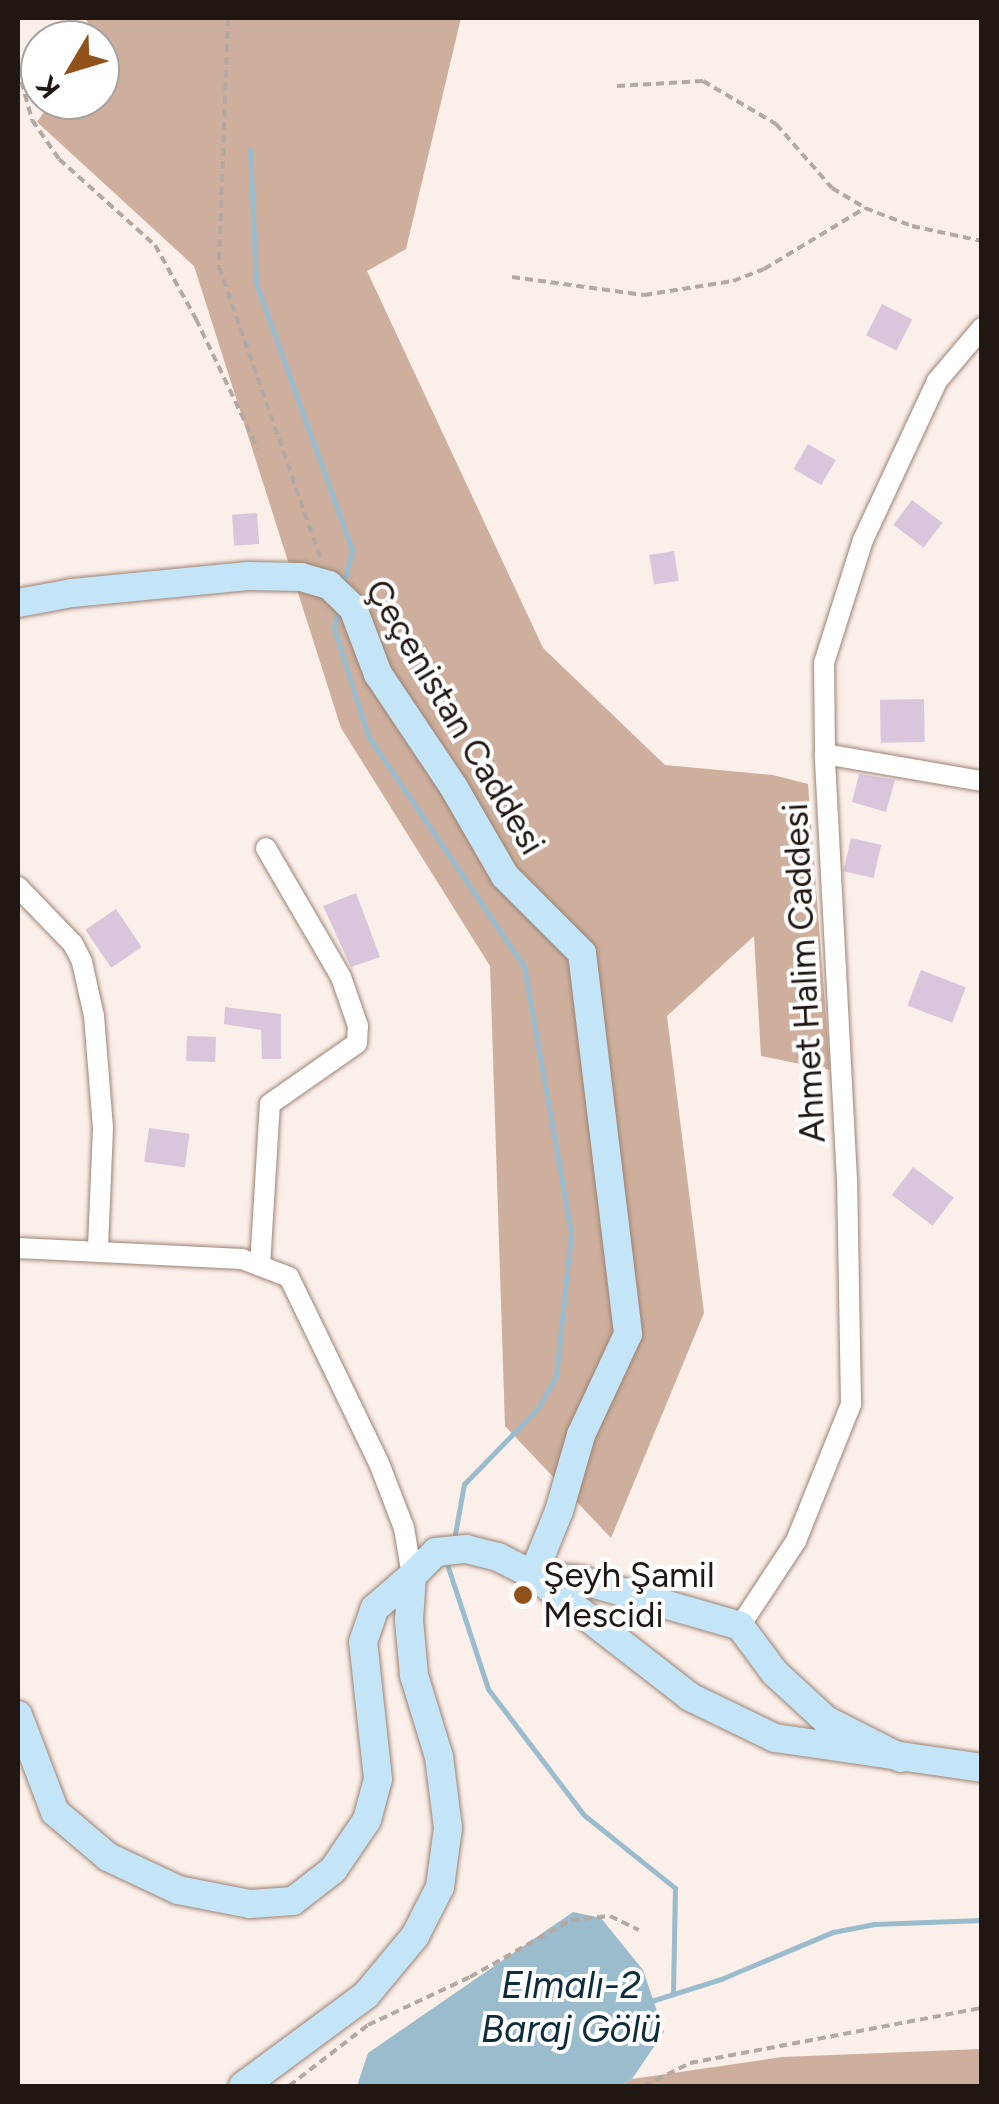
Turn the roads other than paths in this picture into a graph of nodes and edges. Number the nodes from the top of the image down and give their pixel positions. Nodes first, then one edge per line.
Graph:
1 (982, 328) edge
2 (18, 603) edge
3 (825, 754) junction
4 (982, 781) edge
5 (266, 848) dead end
6 (18, 886) edge
7 (18, 1248) edge
8 (98, 1248) junction
9 (260, 1266) junction
10 (532, 1574) junction
11 (412, 1576) junction
12 (740, 1626) junction
13 (18, 1715) edge
14 (901, 1758) junction
15 (982, 1768) edge
16 (242, 2086) edge

1 - 3 street, Ahmet Halim Caddesi
2 - 10 street, Çeçenistan Caddesi
3 - 4 street
3 - 12 street, Ahmet Halim Caddesi
5 - 9 street
6 - 8 street
7 - 8 street
8 - 9 street
9 - 11 street
10 - 11 street
10 - 12 street
10 - 14 street
11 - 13 street
11 - 16 street
12 - 14 street
14 - 15 street

